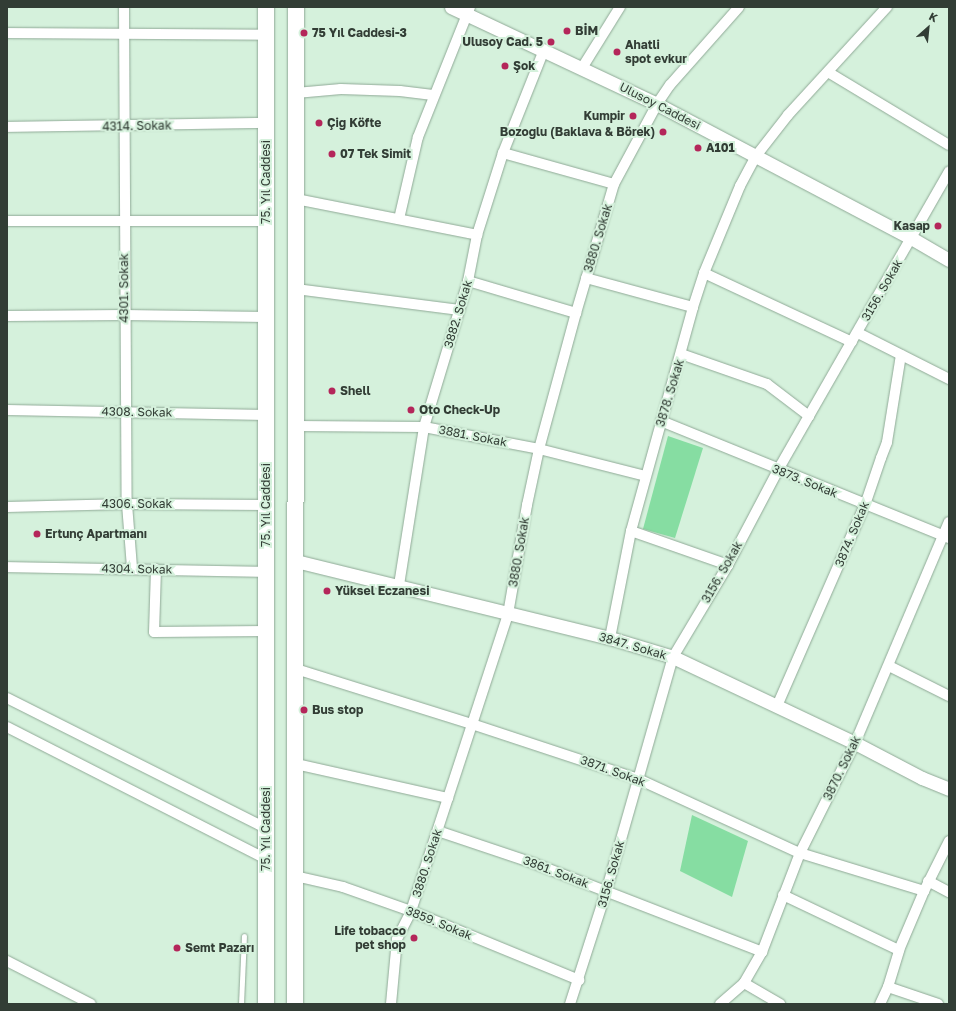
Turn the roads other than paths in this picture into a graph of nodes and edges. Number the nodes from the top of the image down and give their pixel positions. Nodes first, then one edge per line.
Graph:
1 (124, 7) edge
2 (266, 7) edge
3 (296, 7) edge
4 (451, 7) edge
5 (620, 7) edge
6 (739, 7) edge
7 (887, 7) edge
8 (468, 10) edge
9 (7, 33) edge
10 (124, 34) junction
11 (266, 36) junction
12 (544, 50) junction
13 (582, 68) junction
14 (828, 72) junction
15 (296, 93) junction
16 (433, 95) junction
17 (657, 104) junction
18 (266, 123) junction
19 (124, 126) junction
20 (7, 127) edge
21 (949, 146) edge
22 (504, 153) junction
23 (756, 156) junction
24 (949, 172) edge
25 (614, 184) junction
26 (296, 198) junction
27 (399, 219) junction
28 (266, 221) junction
29 (7, 222) edge
30 (124, 222) junction
31 (477, 235) junction
32 (912, 238) junction
33 (949, 260) edge
34 (704, 273) junction
35 (586, 278) junction
36 (468, 281) junction
37 (296, 289) junction
38 (693, 307) junction
39 (460, 310) junction
40 (576, 312) junction
41 (124, 315) junction
42 (7, 316) edge
43 (266, 317) junction
44 (858, 332) junction
45 (852, 342) junction
46 (681, 354) junction
47 (901, 355) junction
48 (949, 379) edge
49 (7, 410) edge
50 (125, 412) junction
51 (266, 415) junction
52 (809, 416) junction
53 (661, 421) junction
54 (296, 426) junction
55 (424, 427) junction
56 (540, 449) junction
57 (778, 470) junction
58 (646, 476) junction
59 (127, 504) junction
60 (266, 505) junction
61 (865, 505) junction
62 (7, 507) edge
63 (949, 522) edge
64 (631, 531) junction
65 (947, 537) edge
66 (296, 561) junction
67 (728, 565) junction
68 (7, 567) edge
69 (132, 568) junction
70 (156, 569) junction
71 (266, 572) junction
72 (399, 585) junction
73 (508, 614) junction
74 (266, 631) junction
75 (610, 638) junction
76 (673, 657) junction
77 (889, 666) junction
78 (296, 669) junction
79 (949, 696) edge
80 (7, 698) edge
81 (777, 706) junction
82 (472, 724) junction
83 (7, 727) edge
84 (855, 743) junction
85 (296, 764) junction
86 (638, 779) junction
87 (949, 789) edge
88 (448, 798) junction
89 (266, 828) junction
90 (438, 831) junction
91 (949, 841) edge
92 (800, 853) junction
93 (266, 859) junction
94 (296, 876) junction
95 (928, 881) junction
96 (924, 891) junction
97 (606, 892) junction
98 (949, 892) edge
99 (783, 895) junction
100 (411, 911) junction
101 (244, 936) dead end
102 (899, 950) junction
103 (762, 952) junction
104 (7, 961) edge
105 (579, 980) junction
106 (744, 983) junction
107 (888, 987) junction
108 (91, 1004) edge
109 (241, 1004) edge
110 (266, 1004) edge
111 (295, 1004) edge
112 (391, 1004) edge
113 (570, 1004) edge
114 (720, 1004) edge
115 (780, 1004) edge
116 (880, 1004) edge
117 (938, 1004) edge

1 - 10 street, 4301. Sokak
2 - 11 main road, 75. Yıl Caddesi
3 - 15 main road
4 - 8 street, Ulusoy Caddesi
5 - 13 street
6 - 17 street, 3880. Sokak
7 - 14 street, 3878. Sokak
8 - 12 street, Ulusoy Caddesi
8 - 16 street
9 - 10 street
10 - 11 street
10 - 19 street, 4301. Sokak
11 - 18 main road, 75. Yıl Caddesi
12 - 13 street, Ulusoy Caddesi
12 - 22 street, 3882. Sokak
13 - 17 street, Ulusoy Caddesi
14 - 21 street
14 - 23 street, 3878. Sokak
15 - 16 street
15 - 26 main road
16 - 27 street
17 - 23 street, Ulusoy Caddesi
17 - 25 street, 3880. Sokak
18 - 19 street, 4314. Sokak
18 - 28 main road, 75. Yıl Caddesi
19 - 20 street, 4314. Sokak
19 - 30 street, 4301. Sokak
22 - 25 street
22 - 31 street, 3882. Sokak
23 - 32 street, Ulusoy Caddesi
23 - 34 street, 3878. Sokak
24 - 32 street, 3156. Sokak
25 - 35 street, 3880. Sokak
26 - 27 street
26 - 37 main road
27 - 31 street
28 - 30 street
28 - 43 main road, 75. Yıl Caddesi
29 - 30 street
30 - 41 street, 4301. Sokak
31 - 36 street, 3882. Sokak
32 - 33 street, Ulusoy Caddesi
32 - 44 street, 3156. Sokak
34 - 38 street, 3878. Sokak
34 - 45 street
35 - 38 street
35 - 40 street, 3880. Sokak
36 - 39 street, 3882. Sokak
36 - 40 street
37 - 39 street
37 - 54 main road
38 - 46 street, 3878. Sokak
39 - 55 street, 3882. Sokak
40 - 56 street, 3880. Sokak
41 - 42 street
41 - 43 street
41 - 50 street, 4301. Sokak
43 - 51 main road, 75. Yıl Caddesi
44 - 45 street, 3156. Sokak
44 - 47 street
45 - 52 street, 3156. Sokak
46 - 52 street
46 - 53 street, 3878. Sokak
47 - 48 street
47 - 61 street, 3874. Sokak
49 - 50 street, 4308. Sokak
50 - 51 street, 4308. Sokak
50 - 59 street, 4301. Sokak
51 - 60 main road, 75. Yıl Caddesi
52 - 57 street, 3156. Sokak
53 - 57 street, 3873. Sokak
53 - 58 street, 3878. Sokak
54 - 55 street, 3881. Sokak
54 - 66 main road
55 - 56 street, 3881. Sokak
55 - 72 street, 3882. Sokak
56 - 58 street, 3881. Sokak
56 - 73 street, 3880. Sokak
57 - 61 street, 3873. Sokak
57 - 67 street, 3156. Sokak
58 - 64 street, 3878. Sokak
59 - 60 street, 4306. Sokak
59 - 62 street, 4306. Sokak
59 - 69 street, 4301. Sokak
60 - 71 main road, 75. Yıl Caddesi
61 - 65 street, 3873. Sokak
61 - 81 street, 3874. Sokak
63 - 65 street, 3870. Sokak
64 - 67 street
64 - 75 street, 3878. Sokak
65 - 77 street, 3870. Sokak
66 - 72 street, 3847. Sokak
66 - 78 main road
67 - 76 street, 3156. Sokak
68 - 69 street, 4304. Sokak
69 - 70 street, 4304. Sokak
70 - 71 street, 4304. Sokak
70 - 74 street
71 - 74 main road, 75. Yıl Caddesi
72 - 73 street, 3847. Sokak
73 - 75 street, 3847. Sokak
73 - 82 street, 3880. Sokak
74 - 89 main road, 75. Yıl Caddesi
75 - 76 street, 3847. Sokak
76 - 81 street, 3847. Sokak
76 - 86 street, 3156. Sokak
77 - 79 street
77 - 84 street, 3870. Sokak
78 - 82 street, 3871. Sokak
78 - 85 main road
80 - 89 street
81 - 84 street, 3847. Sokak
82 - 86 street, 3871. Sokak
82 - 88 street, 3880. Sokak
83 - 93 street
84 - 87 street, 3847. Sokak
84 - 92 street, 3870. Sokak
85 - 88 street
85 - 94 main road
86 - 92 street, 3871. Sokak
86 - 97 street, 3156. Sokak
88 - 90 street, 3880. Sokak
89 - 93 main road, 75. Yıl Caddesi
90 - 97 street, 3861. Sokak
90 - 100 street, 3880. Sokak
91 - 95 street
92 - 96 street, 3871. Sokak
92 - 99 street, 3870. Sokak
93 - 110 main road, 75. Yıl Caddesi
94 - 100 street, 3859. Sokak
94 - 111 main road
95 - 96 street
95 - 98 street
96 - 102 street
97 - 103 street, 3861. Sokak
97 - 105 street, 3156. Sokak
99 - 102 street
99 - 103 street, 3870. Sokak
100 - 105 street, 3859. Sokak
100 - 112 street, 3880. Sokak
101 - 109 lane
102 - 107 street
103 - 106 street, 3870. Sokak
104 - 108 street
105 - 113 street, 3156. Sokak
106 - 114 street, 3870. Sokak
106 - 115 street
107 - 116 street
107 - 117 street

